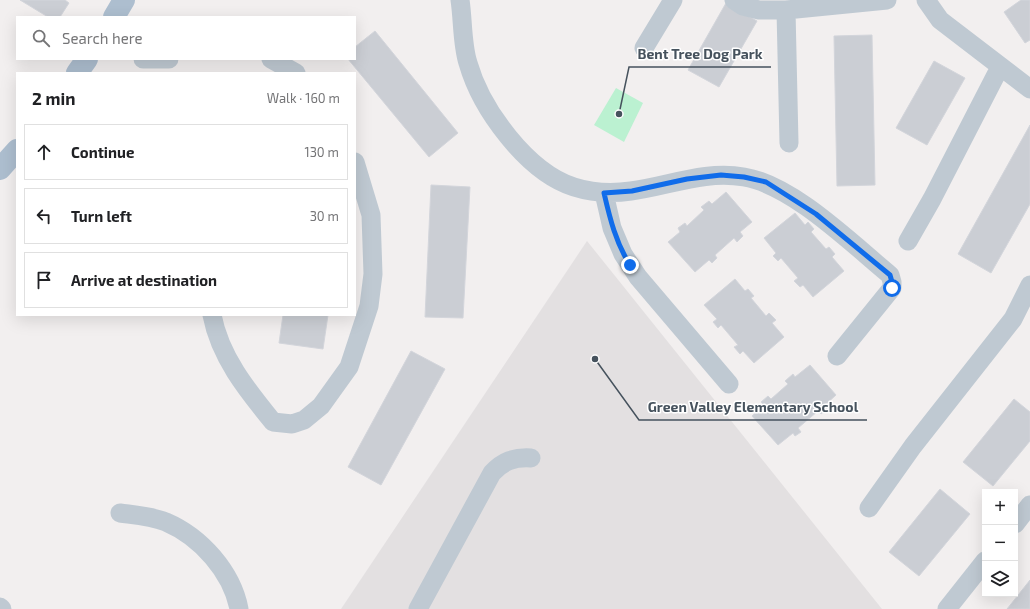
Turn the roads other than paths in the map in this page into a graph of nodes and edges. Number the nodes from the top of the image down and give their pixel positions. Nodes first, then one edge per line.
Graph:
1 (124, 0) edge
2 (460, 0) edge
3 (673, 0) edge
4 (734, 0) edge
5 (887, 0) edge
6 (926, 0) edge
7 (786, 10) junction
8 (115, 16) edge
9 (644, 48) dead end
10 (86, 60) edge
11 (273, 60) edge
12 (1000, 67) junction
13 (78, 72) edge
14 (294, 72) edge
15 (1030, 89) edge
16 (789, 143) dead end
17 (16, 151) edge
18 (356, 165) edge
19 (0, 169) edge
20 (604, 193) junction
21 (908, 241) dead end
22 (1030, 285) edge
23 (212, 316) edge
24 (837, 356) dead end
25 (729, 384) dead end
26 (531, 458) dead end
27 (1030, 505) edge
28 (869, 508) dead end
29 (120, 513) dead end
30 (1018, 520) edge
31 (982, 565) edge
32 (239, 609) edge
33 (418, 609) edge
34 (947, 609) edge

1 - 8 main road
2 - 20 street
3 - 9 street
4 - 7 street
5 - 7 street
6 - 12 street
7 - 16 street
10 - 13 main road
11 - 14 street
12 - 15 street
12 - 21 street
17 - 19 main road
18 - 23 street
20 - 24 street
20 - 25 street
22 - 28 street
26 - 33 street
27 - 30 street
29 - 32 street
31 - 34 street

